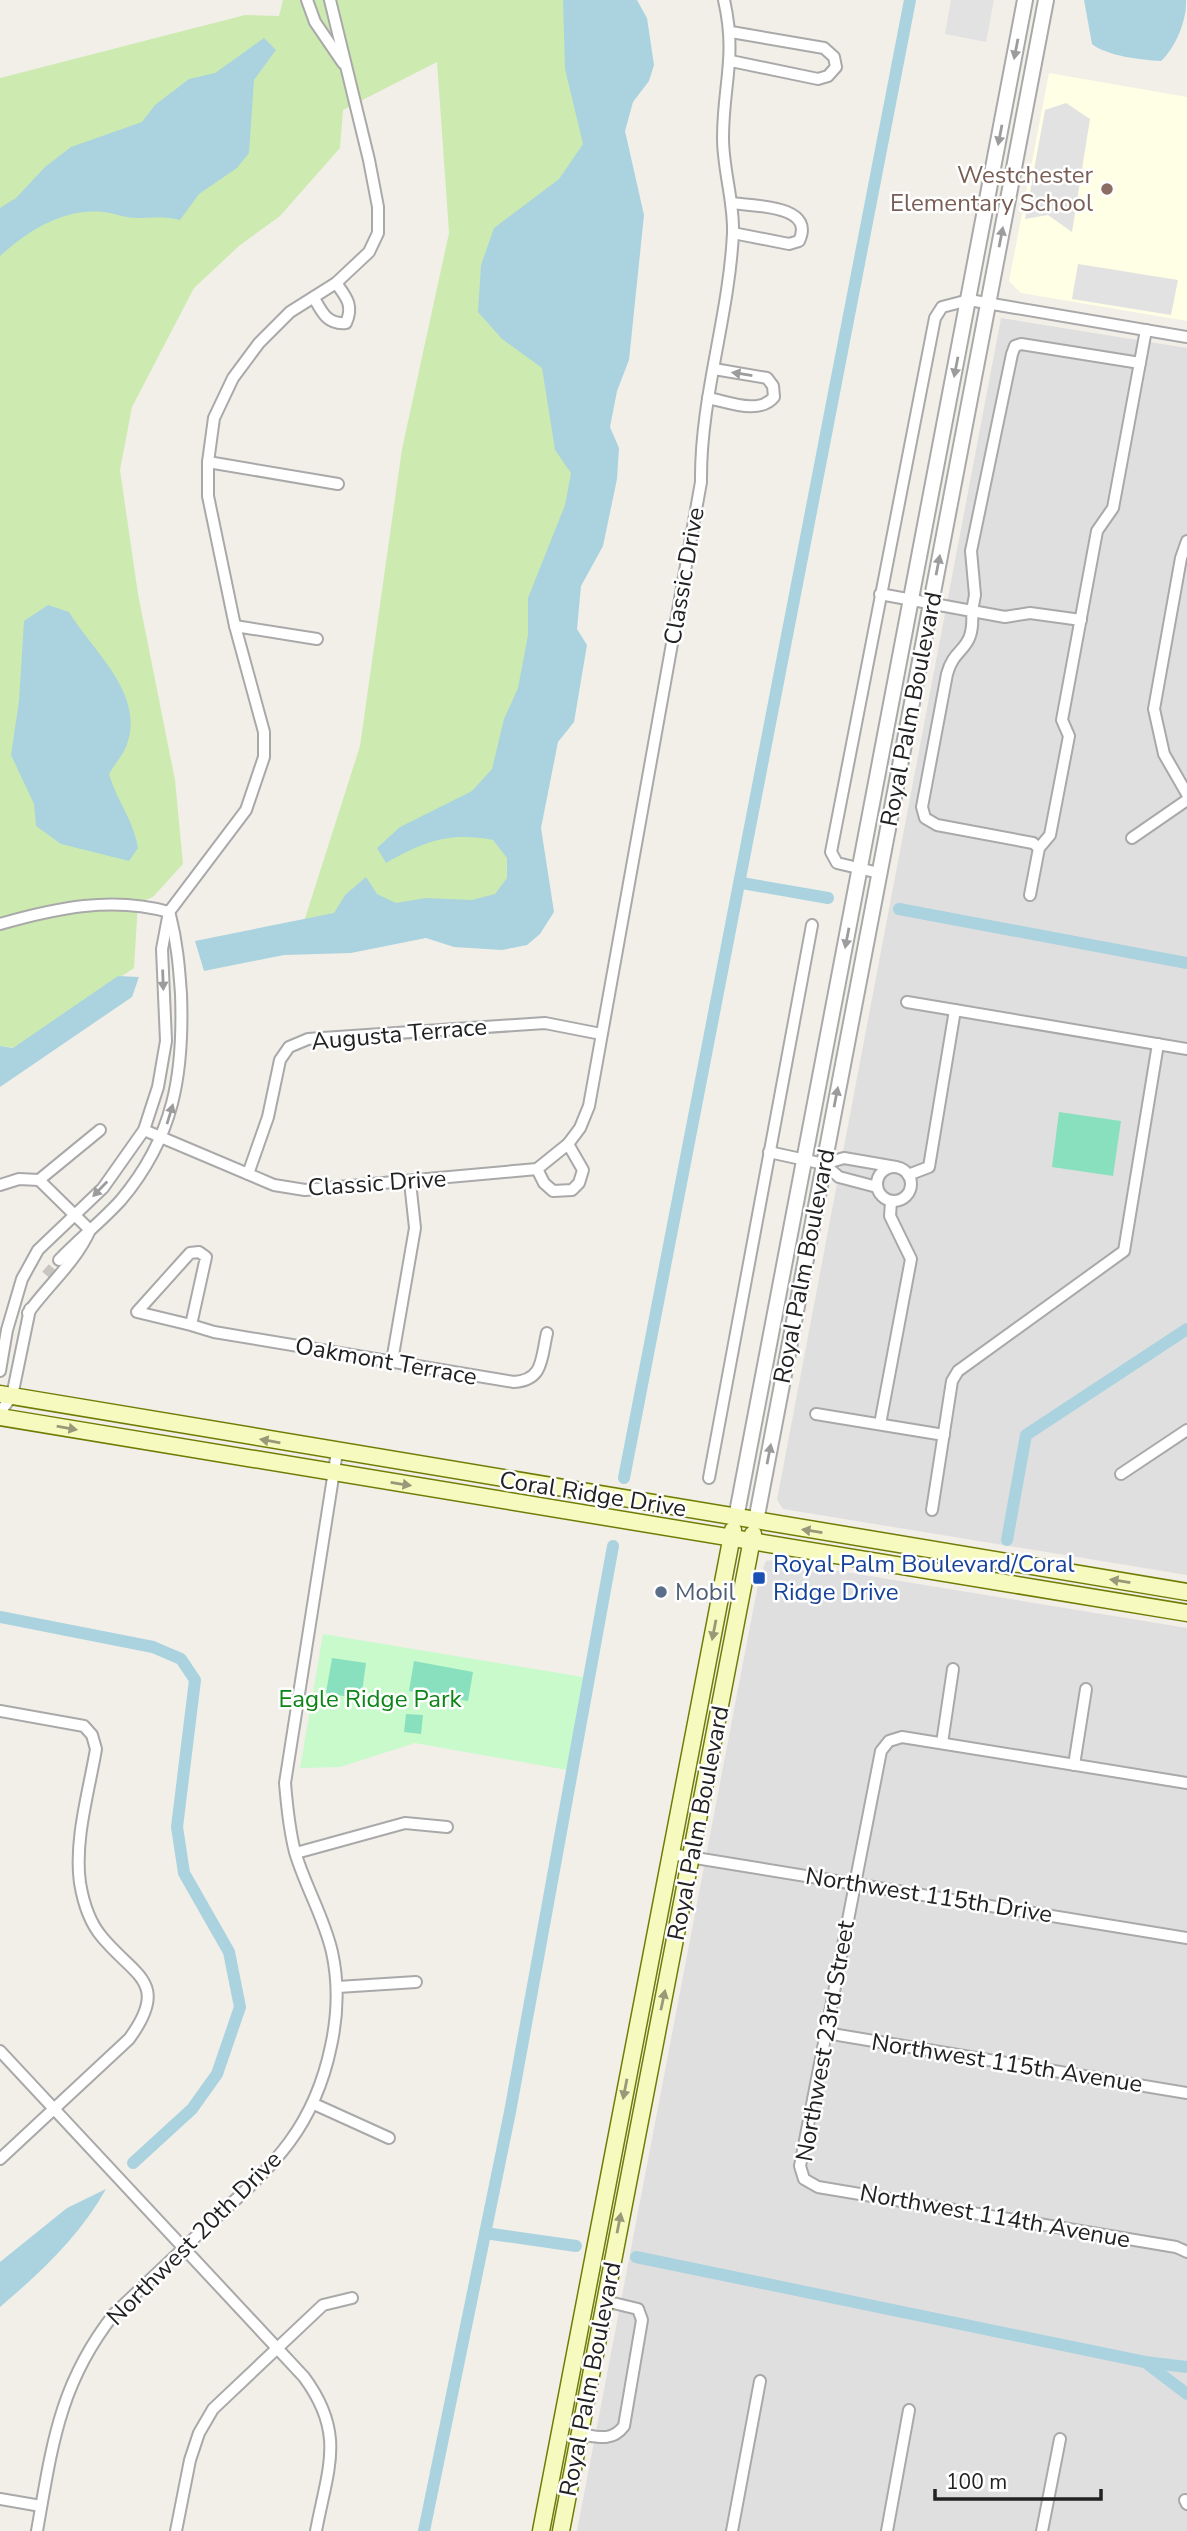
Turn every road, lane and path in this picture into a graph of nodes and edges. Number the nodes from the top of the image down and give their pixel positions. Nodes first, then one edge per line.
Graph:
1 (307, 0) edge
2 (330, 0) edge
3 (724, 0) edge
4 (1025, 0) edge
5 (1046, 0) edge
6 (731, 32) junction
7 (731, 61) junction
8 (346, 69) junction
9 (731, 203) junction
10 (733, 233) junction
11 (336, 283) junction
12 (314, 298) junction
13 (969, 300) junction
14 (988, 304) junction
15 (1146, 330) junction
16 (1187, 337) edge
17 (1140, 363) junction
18 (714, 369) junction
19 (708, 398) junction
20 (208, 463) junction
21 (338, 484) dead end
22 (1187, 541) edge
23 (880, 594) junction
24 (912, 599) junction
25 (931, 603) junction
26 (972, 611) junction
27 (1081, 620) junction
28 (235, 626) junction
29 (317, 639) dead end
30 (1187, 794) edge
31 (1187, 800) edge
32 (1132, 838) dead end
33 (1040, 848) junction
34 (860, 871) junction
35 (879, 873) junction
36 (1030, 895) dead end
37 (169, 912) junction
38 (0, 924) edge
39 (812, 925) dead end
40 (907, 1002) dead end
41 (955, 1010) junction
42 (601, 1034) junction
43 (1158, 1044) junction
44 (1187, 1049) edge
45 (100, 1130) dead end
46 (144, 1130) junction
47 (162, 1137) junction
48 (568, 1144) junction
49 (769, 1152) junction
50 (804, 1160) junction
51 (824, 1164) junction
52 (896, 1167) junction
53 (537, 1169) junction
54 (248, 1174) junction
55 (908, 1175) junction
56 (40, 1180) junction
57 (410, 1182) junction
58 (0, 1185) edge
59 (877, 1187) junction
60 (891, 1202) junction
61 (74, 1214) junction
62 (90, 1230) junction
63 (60, 1260) tunnel mouth
64 (46, 1275) tunnel mouth
65 (28, 1313) junction
66 (191, 1325) junction
67 (547, 1333) dead end
68 (392, 1362) junction
69 (0, 1371) edge
70 (6, 1395) edge
71 (816, 1414) dead end
72 (0, 1415) edge
73 (880, 1424) junction
74 (1187, 1430) edge
75 (944, 1435) junction
76 (337, 1452) junction
77 (334, 1474) junction
78 (1121, 1474) dead end
79 (709, 1478) dead end
80 (932, 1510) dead end
81 (736, 1518) junction
82 (756, 1521) junction
83 (732, 1539) junction
84 (752, 1542) junction
85 (1187, 1592) edge
86 (1187, 1613) edge
87 (954, 1669) dead end
88 (1086, 1689) dead end
89 (0, 1711) edge
90 (942, 1743) junction
91 (1074, 1765) junction
92 (1187, 1783) edge
93 (447, 1827) dead end
94 (296, 1853) junction
95 (671, 1854) junction
96 (692, 1858) junction
97 (853, 1882) junction
98 (1187, 1938) edge
99 (416, 1982) dead end
100 (338, 1987) junction
101 (826, 2033) junction
102 (0, 2051) edge
103 (1187, 2093) edge
104 (314, 2104) junction
105 (54, 2108) junction
106 (389, 2138) dead end
107 (0, 2159) edge
108 (804, 2179) joint
109 (185, 2247) junction
110 (1187, 2252) edge
111 (352, 2298) dead end
112 (605, 2301) junction
113 (276, 2348) junction
114 (760, 2381) dead end
115 (909, 2410) dead end
116 (580, 2434) junction
117 (1059, 2439) dead end
118 (0, 2499) edge
119 (41, 2506) junction
120 (37, 2531) edge
121 (176, 2531) edge
122 (316, 2531) edge
123 (541, 2531) edge
124 (561, 2531) edge
125 (732, 2531) edge
126 (887, 2531) edge
127 (1042, 2531) edge

1 - 8 street
2 - 8 street
3 - 6 street, Classic Drive
4 -> 13 street, Royal Palm Boulevard
14 -> 5 street, Royal Palm Boulevard
6 - 7 street, Classic Drive
6 - 7 street
7 - 9 street, Classic Drive
8 - 11 street
9 - 10 street, Classic Drive
9 - 10 street
10 - 18 street, Classic Drive
11 - 12 street
11 - 12 street
12 - 20 street
13 - 14 street
13 - 23 street
13 -> 24 street, Royal Palm Boulevard
14 - 15 street
25 -> 14 street, Royal Palm Boulevard
15 - 16 street
15 - 17 street
17 - 26 street
17 - 27 street
18 - 19 street, Classic Drive
19 -> 18 street
19 - 42 street, Classic Drive
20 - 21 street
20 - 28 street
22 - 30 street
23 - 24 street
23 - 34 street
24 - 25 street
24 - 34 street, Royal Palm Boulevard
25 - 26 street
25 - 35 street, Royal Palm Boulevard
26 - 27 street
26 - 33 street
27 - 33 street
28 - 29 street
28 - 37 street
31 - 32 street
33 - 36 street
34 - 35 street
34 -> 50 street, Royal Palm Boulevard
51 -> 35 street, Royal Palm Boulevard
37 - 38 street
37 -> 46 street
47 -> 37 street
39 - 49 street
40 - 41 street
41 - 43 street
41 - 55 street
42 - 48 street, Classic Drive
42 - 54 street, Augusta Terrace
43 - 44 street
43 - 75 street
45 - 56 street
46 - 47 street, Classic Drive
46 -> 61 street
47 - 54 street, Classic Drive
47 - 62 street
48 - 53 street, Classic Drive
48 - 53 street
49 - 50 street
49 - 79 street
50 - 51 street
50 - 81 street, Royal Palm Boulevard
51 - 52 street
51 - 59 street
82 -> 51 street, Royal Palm Boulevard
52 - 55 street
52 - 59 street
53 - 57 street, Classic Drive
54 - 57 street, Classic Drive
55 - 60 street
56 - 58 street
56 - 61 street
57 - 68 street
59 - 60 street
60 - 73 street
61 - 62 street
61 - 69 street
62 - 63 street
62 - 65 street
64 - 65 street
65 - 70 street
66 - 66 street, Oakmont Terrace
66 - 68 street, Oakmont Terrace
67 - 68 street, Oakmont Terrace
70 - 72 street
76 -> 70 main road, Coral Ridge Drive
71 - 73 street
72 -> 77 main road, Coral Ridge Drive
73 - 75 street
74 - 78 street
75 - 80 street
76 - 77 street, Northwest 20th Drive
76 - 81 main road, Coral Ridge Drive
77 -> 83 main road, Coral Ridge Drive
77 - 94 street, Northwest 20th Drive
81 - 82 main road, Coral Ridge Drive
81 - 83 main road, Royal Palm Boulevard
82 - 84 main road, Royal Palm Boulevard
85 -> 82 main road, Coral Ridge Drive
83 - 84 main road, Coral Ridge Drive
83 -> 95 main road, Royal Palm Boulevard
84 - 86 main road, Coral Ridge Drive
84 - 96 main road, Royal Palm Boulevard
87 - 90 street
88 - 91 street
89 - 105 street
90 - 91 street
90 - 97 street, Northwest 23rd Street
91 - 92 street
93 - 94 street
94 - 100 street, Northwest 20th Drive
95 - 96 street, Northwest 115th Drive
95 -> 123 main road, Royal Palm Boulevard
96 - 97 street, Northwest 115th Drive
112 -> 96 main road, Royal Palm Boulevard
97 - 98 street, Northwest 115th Drive
97 - 101 street, Northwest 23rd Street
99 - 100 street
100 - 104 street, Northwest 20th Drive
101 - 103 street, Northwest 115th Avenue
101 - 108 street, Northwest 23rd Street
102 - 105 street
104 - 106 street
104 - 109 street, Northwest 20th Drive
105 - 107 street
105 - 109 street
108 - 110 street, Northwest 114th Avenue
109 - 113 street
109 - 119 street, Northwest 20th Drive
111 - 113 street
112 - 116 main road, Royal Palm Boulevard
112 - 116 street
113 - 121 street
113 - 122 street
114 - 125 street
115 - 126 street
116 - 124 main road, Royal Palm Boulevard
117 - 127 street
118 - 119 street
119 - 120 street, Northwest 20th Drive

